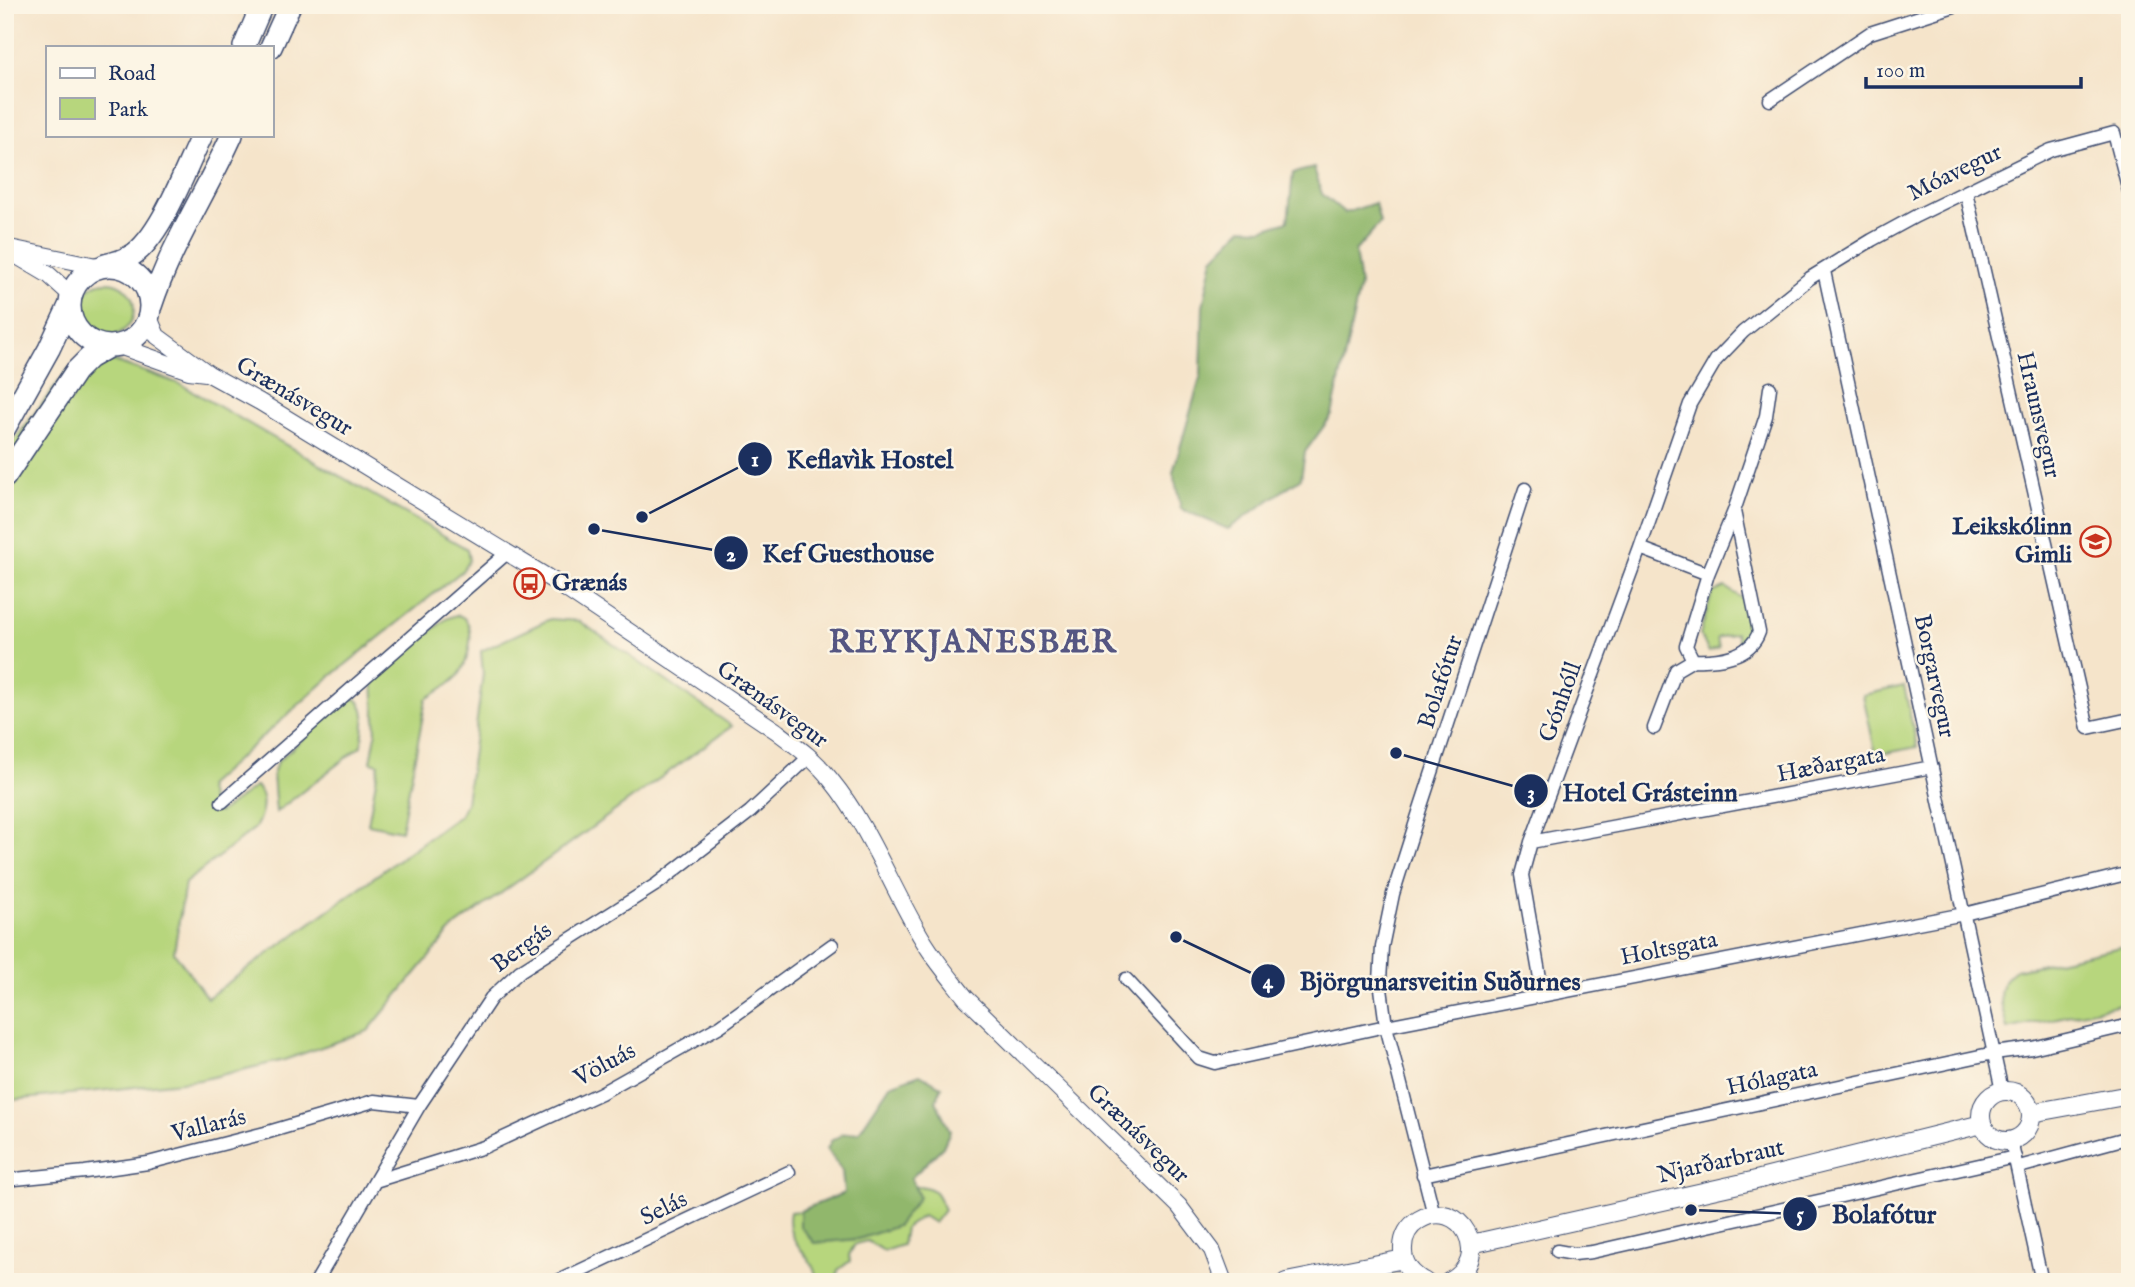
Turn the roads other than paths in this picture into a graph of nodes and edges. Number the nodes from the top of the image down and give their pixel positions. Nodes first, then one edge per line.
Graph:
1 (262, 5) edge
2 (290, 5) edge
3 (1957, 5) edge
4 (244, 46) edge
5 (271, 46) edge
6 (1770, 100) dead end
7 (202, 136) edge
8 (232, 136) edge
9 (2126, 157) edge
10 (1966, 192) junction
11 (2130, 195) edge
12 (5, 249) edge
13 (102, 266) junction
14 (1824, 271) junction
15 (70, 300) junction
16 (150, 313) junction
17 (113, 346) junction
18 (209, 374) junction
19 (1770, 388) dead end
20 (5, 428) edge
21 (5, 477) edge
22 (1525, 489) dead end
23 (1734, 511) junction
24 (1640, 548) junction
25 (507, 553) junction
26 (1708, 574) junction
27 (1693, 660) junction
28 (2130, 719) edge
29 (1654, 729) dead end
30 (809, 757) junction
31 (1932, 767) junction
32 (222, 802) dead end
33 (1531, 842) junction
34 (2130, 873) edge
35 (1964, 914) junction
36 (832, 945) dead end
37 (1126, 979) dead end
38 (1543, 995) junction
39 (2130, 1025) edge
40 (1386, 1026) junction
41 (1994, 1053) junction
42 (2002, 1091) junction
43 (2130, 1094) edge
44 (419, 1105) junction
45 (2031, 1112) junction
46 (1982, 1124) junction
47 (2130, 1137) edge
48 (2015, 1155) junction
49 (789, 1172) dead end
50 (1423, 1175) junction
51 (5, 1180) edge
52 (375, 1181) junction
53 (1434, 1215) junction
54 (1471, 1244) junction
55 (1557, 1251) dead end
56 (1404, 1259) junction
57 (316, 1282) edge
58 (556, 1282) edge
59 (1224, 1282) edge
60 (1286, 1282) edge
61 (1425, 1282) edge
62 (1449, 1282) edge
63 (2042, 1282) edge

1 - 4 highway
2 - 5 highway
3 - 6 street
7 - 13 highway
8 - 16 highway
9 - 10 street, Móavegur
9 - 11 street
10 - 14 street, Móavegur
10 - 28 street, Hraunsvegur
12 - 13 street
12 - 15 street
13 - 15 highway
13 - 16 highway
14 - 24 street, Gónhóll
14 - 31 street, Borgarvegur
15 - 17 highway
15 - 20 highway
16 - 17 highway
16 - 18 street, Grænásvegur
17 - 18 street, Grænásvegur
17 - 21 highway
18 - 25 street, Grænásvegur
19 - 23 street
22 - 40 street, Bolafótur
23 - 26 street
23 - 27 street
24 - 26 street
24 - 33 street, Gónhóll
25 - 30 street, Grænásvegur
25 - 32 street
26 - 27 street
27 - 29 street
30 - 44 street, Bergás
30 - 59 street, Grænásvegur
31 - 33 street, Hæðargata
31 - 35 street, Borgarvegur
33 - 38 street, Gónhóll
34 - 35 street, Holtsgata
35 - 38 street, Holtsgata
35 - 41 street, Borgarvegur
36 - 52 street, Völuás
37 - 40 street, Holtsgata
38 - 40 street, Holtsgata
39 - 41 street, Hólagata
40 - 50 street, Bolafótur
41 - 42 street, Borgarvegur
41 - 50 street, Hólagata
42 - 45 main road
42 - 46 main road
43 - 45 main road
44 - 51 street, Vallarás
44 - 52 street, Bergás
45 - 48 main road
46 - 48 main road
46 - 54 main road, Njarðarbraut
47 - 48 street
48 - 55 street
48 - 63 street
49 - 58 street, Selás
50 - 53 street, Bolafótur
52 - 57 street, Bergás
53 - 54 main road
53 - 56 main road
54 - 62 main road
56 - 60 main road
56 - 61 main road

